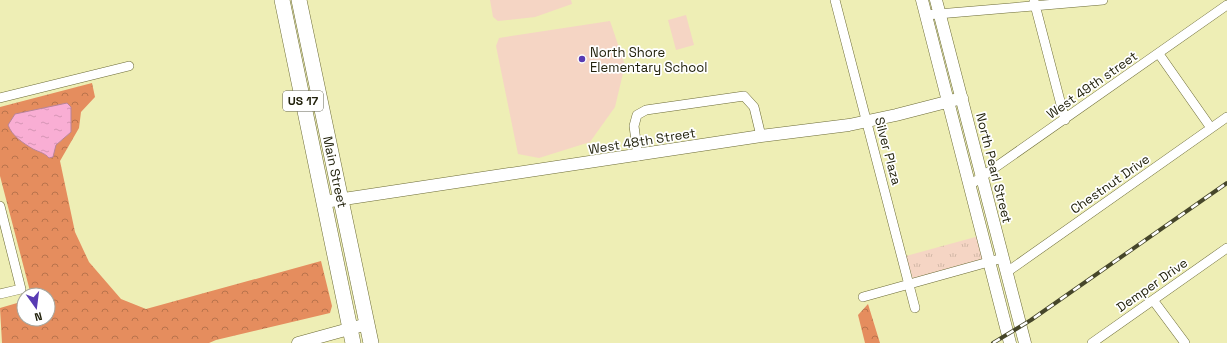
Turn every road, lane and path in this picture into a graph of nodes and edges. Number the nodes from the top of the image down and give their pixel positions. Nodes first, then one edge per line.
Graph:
1 (282, 0) edge
2 (299, 0) edge
3 (835, 0) edge
4 (922, 0) edge
5 (936, 0) edge
6 (1103, 0) edge
7 (1034, 3) edge
8 (1227, 5) edge
9 (940, 14) junction
10 (926, 15) junction
11 (1159, 54) junction
12 (129, 66) dead end
13 (0, 98) edge
14 (962, 98) junction
15 (949, 101) junction
16 (1227, 117) edge
17 (1065, 120) junction
18 (868, 122) junction
19 (1211, 128) junction
20 (760, 136) junction
21 (638, 156) junction
22 (982, 178) junction
23 (970, 185) junction
24 (341, 200) junction
25 (324, 202) junction
26 (0, 206) edge
27 (1227, 248) edge
28 (1003, 258) junction
29 (990, 262) junction
30 (1007, 272) junction
31 (910, 284) junction
32 (0, 294) edge
33 (863, 297) dead end
34 (1153, 300) junction
35 (915, 308) dead end
36 (367, 324) junction
37 (352, 336) edge
38 (298, 343) edge
39 (371, 343) edge
40 (1010, 343) edge
41 (1025, 343) edge
42 (1092, 343) edge
43 (1185, 343) edge

1 - 25 main road, Main Street / US 17
2 - 24 main road, Main Street / US 17
3 - 18 street, Silver Plaza
4 - 10 street, North Pearl Street
5 - 9 street, North Pearl Street
6 - 7 street
7 - 9 street
7 - 17 street
8 - 11 street, West 49th street
9 - 10 street
9 - 14 street, North Pearl Street
10 - 15 street, North Pearl Street
11 - 17 street, West 49th street
11 - 19 street
12 - 13 street
14 - 15 street, West 48th Street
14 - 22 street, North Pearl Street
15 - 18 street, West 48th Street
15 - 23 street, North Pearl Street
16 - 19 street, Chestnut Drive
17 - 22 street, West 49th street
18 - 20 street, West 48th Street
18 - 31 street, Silver Plaza
19 - 30 street, Chestnut Drive
20 - 21 street, West 48th Street
20 - 21 street
21 - 24 street, West 48th Street
22 - 23 street, West 49th street
22 - 28 street, North Pearl Street
23 - 29 street, North Pearl Street
24 - 25 street, West 48th Street
24 - 36 main road, Main Street / US 17
25 - 37 main road, Main Street / US 17
26 - 32 street
27 - 34 street, Demper Drive
28 - 29 street
28 - 30 street, North Pearl Street
29 - 31 street
29 - 40 street, North Pearl Street
30 - 41 street, North Pearl Street
31 - 33 street
31 - 35 street, Silver Plaza
34 - 42 street, Demper Drive
34 - 43 street
36 - 37 street
36 - 39 main road, Main Street / US 17
37 - 38 street

